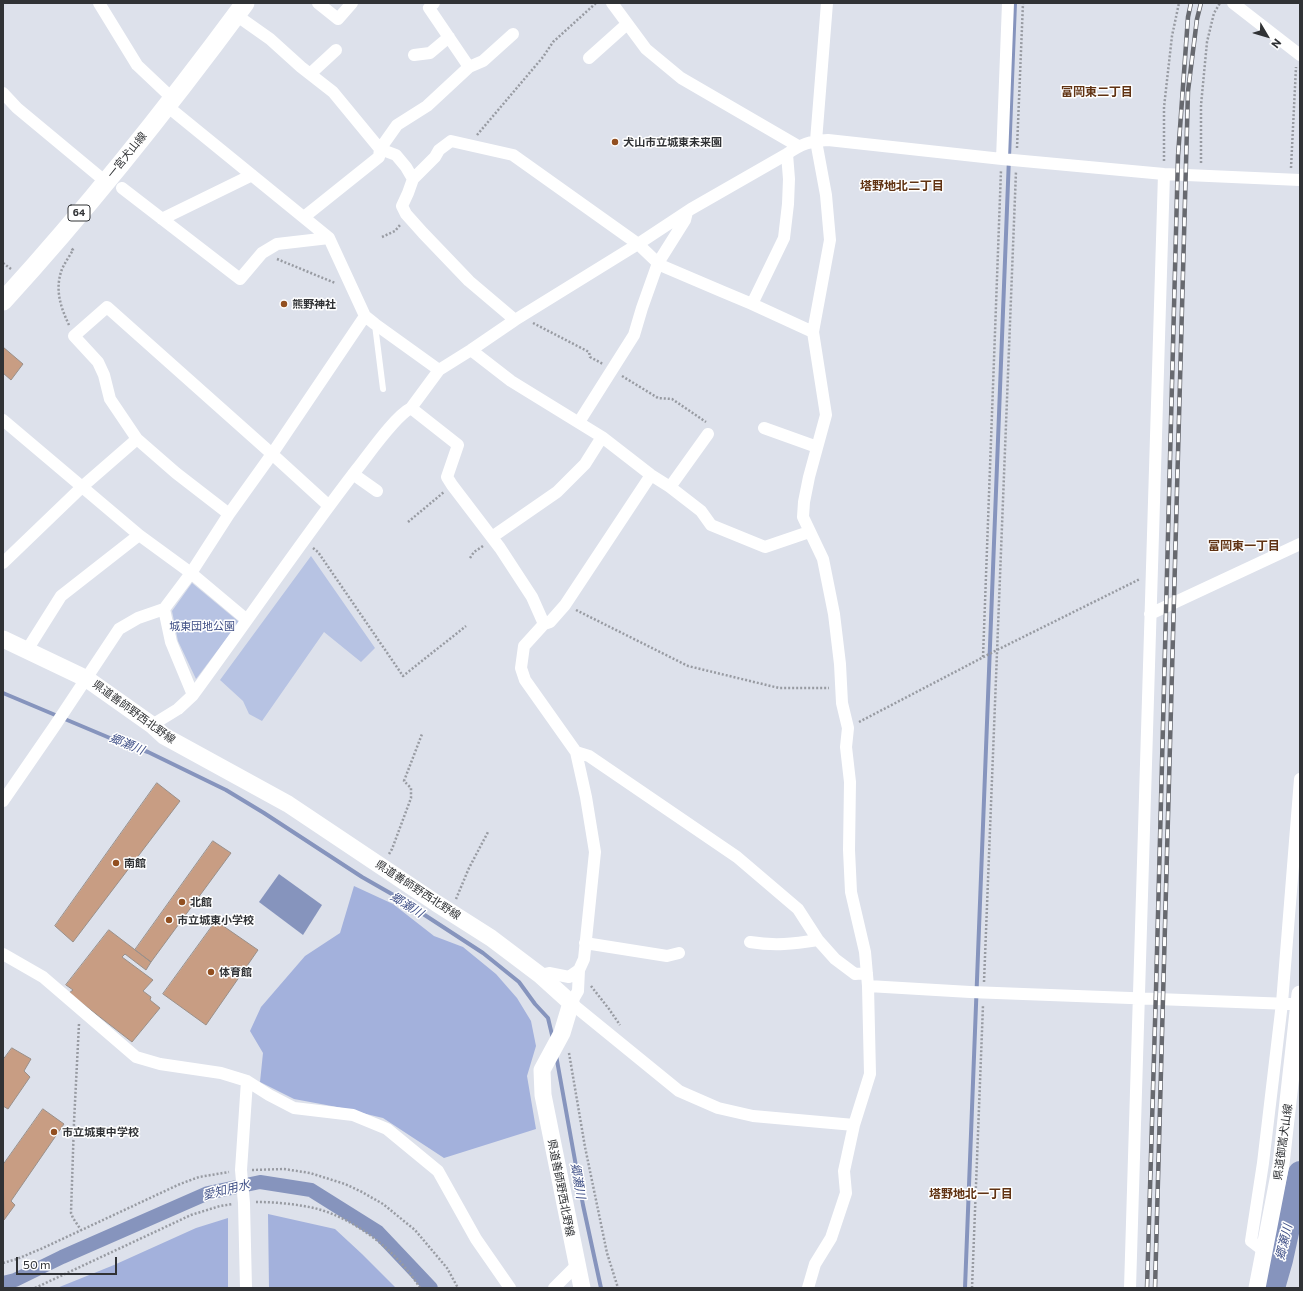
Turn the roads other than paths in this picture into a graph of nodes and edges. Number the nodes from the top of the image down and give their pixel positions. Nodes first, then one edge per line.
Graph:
1 (99, 3) edge
2 (318, 3) edge
3 (352, 3) edge
4 (434, 3) edge
5 (612, 3) edge
6 (827, 3) edge
7 (1008, 3) edge
8 (1233, 3) edge
9 (240, 9) edge
10 (627, 24) junction
11 (513, 34) dead end
12 (449, 37) junction
13 (336, 50) dead end
14 (1298, 53) edge
15 (414, 55) dead end
16 (589, 58) dead end
17 (469, 67) junction
18 (310, 74) junction
19 (3, 93) edge
20 (170, 103) junction
21 (816, 141) junction
22 (798, 146) junction
23 (380, 149) junction
24 (787, 154) junction
25 (1002, 159) junction
26 (1164, 174) junction
27 (252, 175) junction
28 (413, 179) junction
29 (1295, 180) edge
30 (114, 185) junction
31 (687, 212) junction
32 (304, 217) junction
33 (162, 219) junction
34 (330, 238) junction
35 (638, 244) junction
36 (658, 263) junction
37 (3, 301) edge
38 (752, 304) junction
39 (365, 316) junction
40 (515, 320) junction
41 (375, 324) junction
42 (813, 332) junction
43 (471, 350) junction
44 (440, 370) junction
45 (383, 389) dead end
46 (411, 408) junction
47 (3, 420) edge
48 (579, 422) junction
49 (764, 428) dead end
50 (708, 434) dead end
51 (602, 437) junction
52 (137, 439) junction
53 (817, 447) junction
54 (272, 454) junction
55 (353, 474) junction
56 (651, 475) junction
57 (83, 486) junction
58 (670, 487) junction
59 (377, 491) dead end
60 (329, 506) junction
61 (229, 514) junction
62 (809, 532) junction
63 (139, 535) junction
64 (493, 538) junction
65 (1300, 544) edge
66 (3, 563) edge
67 (190, 573) junction
68 (164, 609) junction
69 (1150, 614) junction
70 (247, 620) junction
71 (544, 624) junction
72 (3, 639) edge
73 (27, 650) junction
74 (87, 679) junction
75 (193, 694) junction
76 (152, 725) junction
77 (576, 752) junction
78 (1300, 779) edge
79 (3, 801) edge
80 (818, 940) junction
81 (750, 942) dead end
82 (585, 943) junction
83 (679, 953) dead end
84 (3, 954) edge
85 (867, 973) junction
86 (540, 975) junction
87 (579, 976) junction
88 (868, 986) junction
89 (1139, 998) junction
90 (1299, 999) edge
91 (571, 1003) junction
92 (1282, 1003) junction
93 (247, 1081) junction
94 (854, 1125) junction
95 (1264, 1251) junction
96 (577, 1265) junction
97 (246, 1288) edge
98 (510, 1288) edge
99 (554, 1288) edge
100 (582, 1288) edge
101 (808, 1288) edge
102 (1130, 1288) edge
103 (1257, 1288) edge

1 - 20 street
2 - 3 street
4 - 12 street
5 - 10 street
6 - 21 street
7 - 25 street
8 - 14 street
9 - 18 street
9 - 20 main road, 一宮犬山線 / 64
10 - 16 street
10 - 22 street
11 - 17 street
12 - 15 street
12 - 17 street
13 - 18 street
17 - 23 street
18 - 23 street
19 - 30 street
20 - 27 street
20 - 30 main road, 一宮犬山線 / 64
21 - 22 street
21 - 25 street
21 - 42 street
22 - 24 street
23 - 28 street
23 - 32 street
24 - 31 street
24 - 38 street
25 - 26 street
26 - 29 street
26 - 69 street
27 - 32 street
27 - 33 street
28 - 35 street
28 - 40 street
30 - 33 street
30 - 37 main road, 一宮犬山線 / 64
31 - 35 street
31 - 36 street
32 - 34 street
33 - 34 street
34 - 39 street
35 - 36 street
35 - 40 street
36 - 38 street
36 - 48 street
38 - 42 street
39 - 41 street
39 - 54 street
40 - 43 street
41 - 44 street
41 - 45 lane
42 - 53 street
43 - 44 street
43 - 48 street
44 - 46 street
46 - 55 street
46 - 64 street
47 - 57 street
48 - 51 street
49 - 53 street
50 - 58 street
51 - 56 street
51 - 64 street
52 - 54 street
52 - 57 street
52 - 61 street
53 - 62 street
54 - 60 street
54 - 61 street
55 - 59 street
55 - 60 street
56 - 58 street
56 - 71 street
57 - 63 street
57 - 66 street
58 - 62 street
60 - 70 street
61 - 67 street
62 - 85 street
63 - 67 street
63 - 73 street
64 - 71 street
65 - 69 street
67 - 68 street
67 - 70 street
68 - 74 street
68 - 75 street
69 - 89 street
70 - 75 street
71 - 77 street
72 - 73 main road, 県道善師野西北野線
73 - 74 main road, 県道善師野西北野線
74 - 76 main road, 県道善師野西北野線
74 - 79 street
75 - 76 street
76 - 86 main road, 県道善師野西北野線
77 - 80 street
77 - 82 street
78 - 92 street
80 - 81 street
80 - 85 street
82 - 83 street
82 - 87 street
84 - 93 street
85 - 88 street
86 - 87 street
86 - 91 main road, 県道善師野西北野線
87 - 91 street
88 - 89 street
88 - 94 street
89 - 92 street
89 - 102 street
90 - 92 street
90 - 95 main road, 県道御嵩犬山線
91 - 94 street
91 - 96 main road, 県道善師野西北野線
92 - 95 street
93 - 97 street
93 - 98 street
94 - 101 street
95 - 103 main road, 県道御嵩犬山線
96 - 99 street
96 - 100 main road, 県道善師野西北野線

